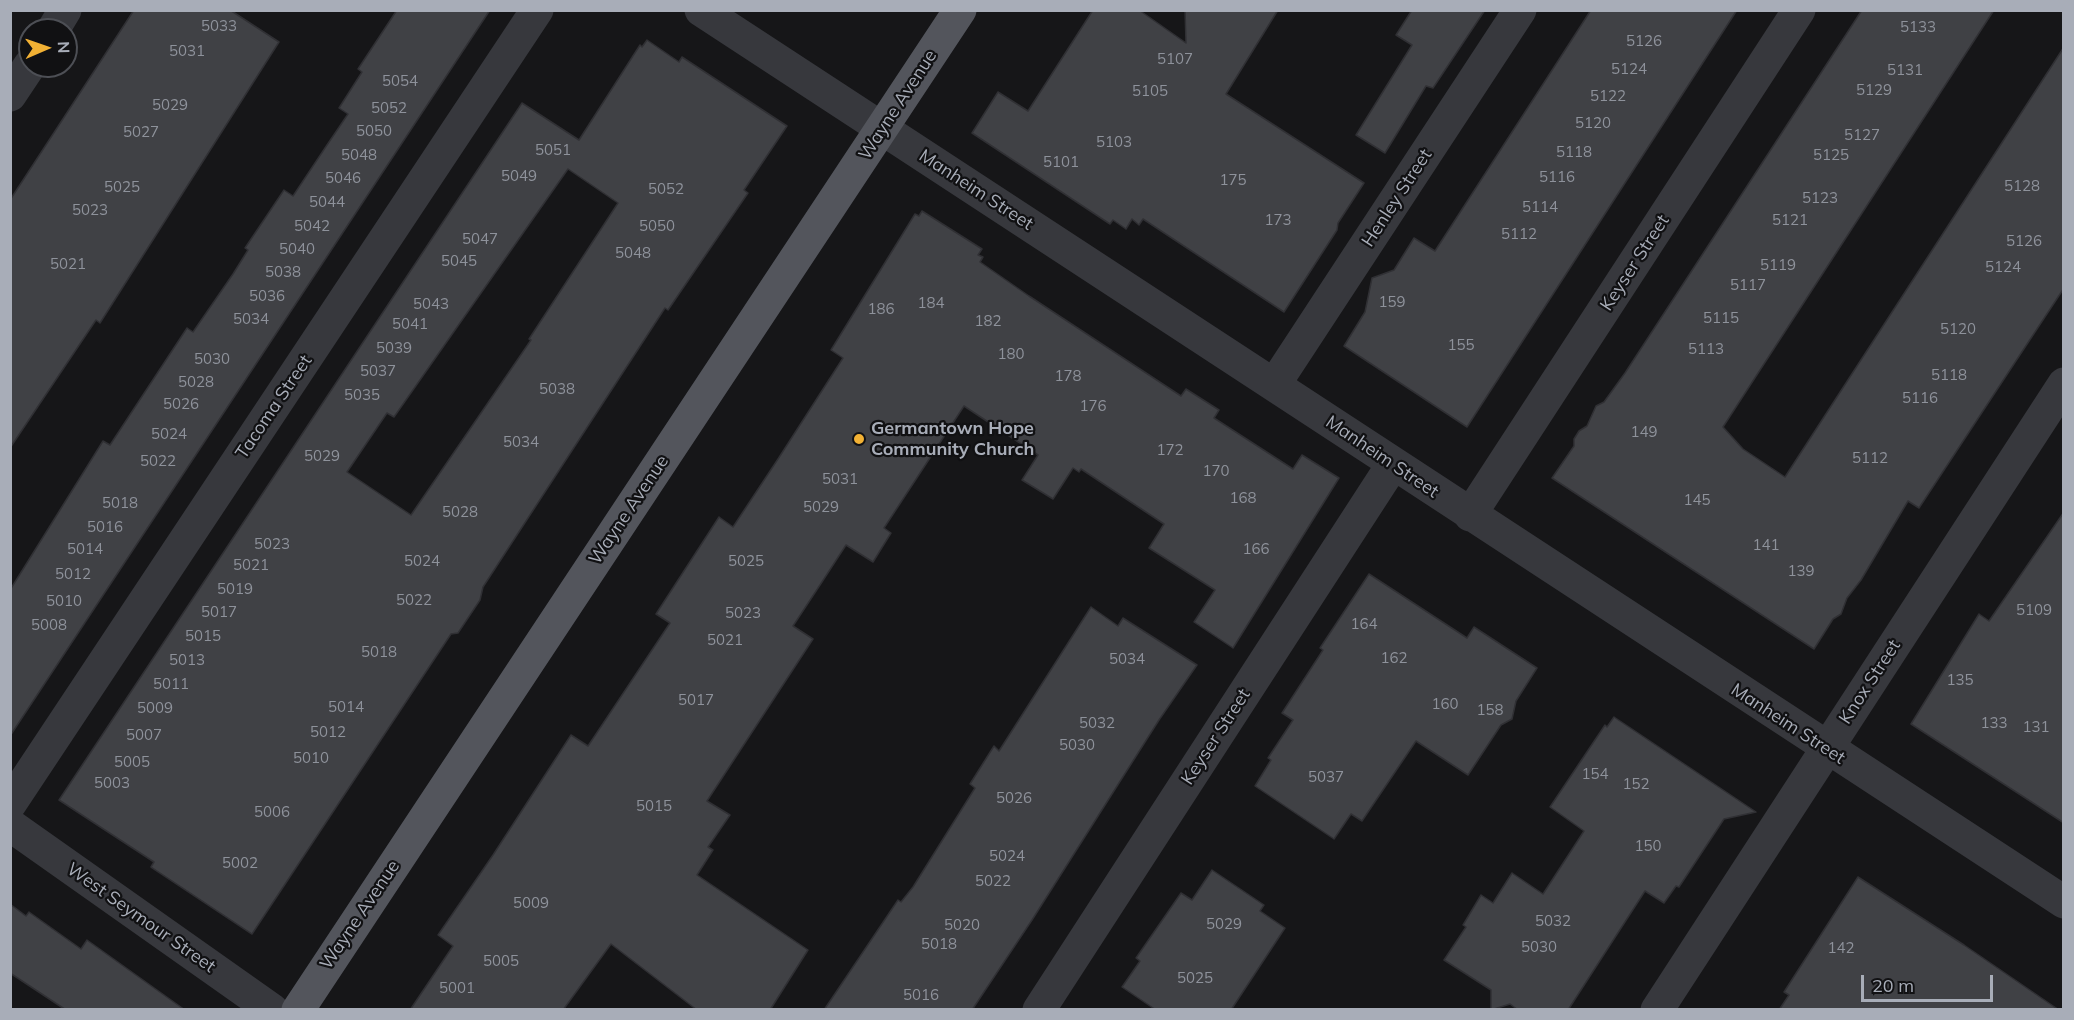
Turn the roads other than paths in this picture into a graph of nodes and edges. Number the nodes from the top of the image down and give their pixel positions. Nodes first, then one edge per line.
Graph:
1 (537, 10) edge
2 (701, 10) edge
3 (960, 10) edge
4 (1520, 10) edge
5 (1799, 10) edge
6 (21, 78) edge
7 (10, 95) edge
8 (883, 129) junction
9 (2064, 384) edge
10 (1274, 385) junction
11 (1394, 464) junction
12 (1470, 515) junction
13 (1826, 749) junction
14 (10, 804) edge
15 (10, 825) edge
16 (2064, 902) edge
17 (272, 1010) edge
18 (298, 1010) edge
19 (1038, 1010) edge
20 (1657, 1010) edge

1 - 14 street, Tacoma Street
2 - 8 street, Manheim Street
3 - 8 main road, Wayne Avenue
4 - 10 street, Henley Street
5 - 12 street, Keyser Street
6 - 7 street
8 - 10 street, Manheim Street
8 - 18 main road, Wayne Avenue
9 - 13 street, Knox Street
10 - 11 street, Manheim Street
11 - 12 street, Manheim Street
11 - 19 street, Keyser Street
12 - 13 street, Manheim Street
13 - 16 street, Manheim Street
13 - 20 street, Knox Street
15 - 17 street, West Seymour Street

